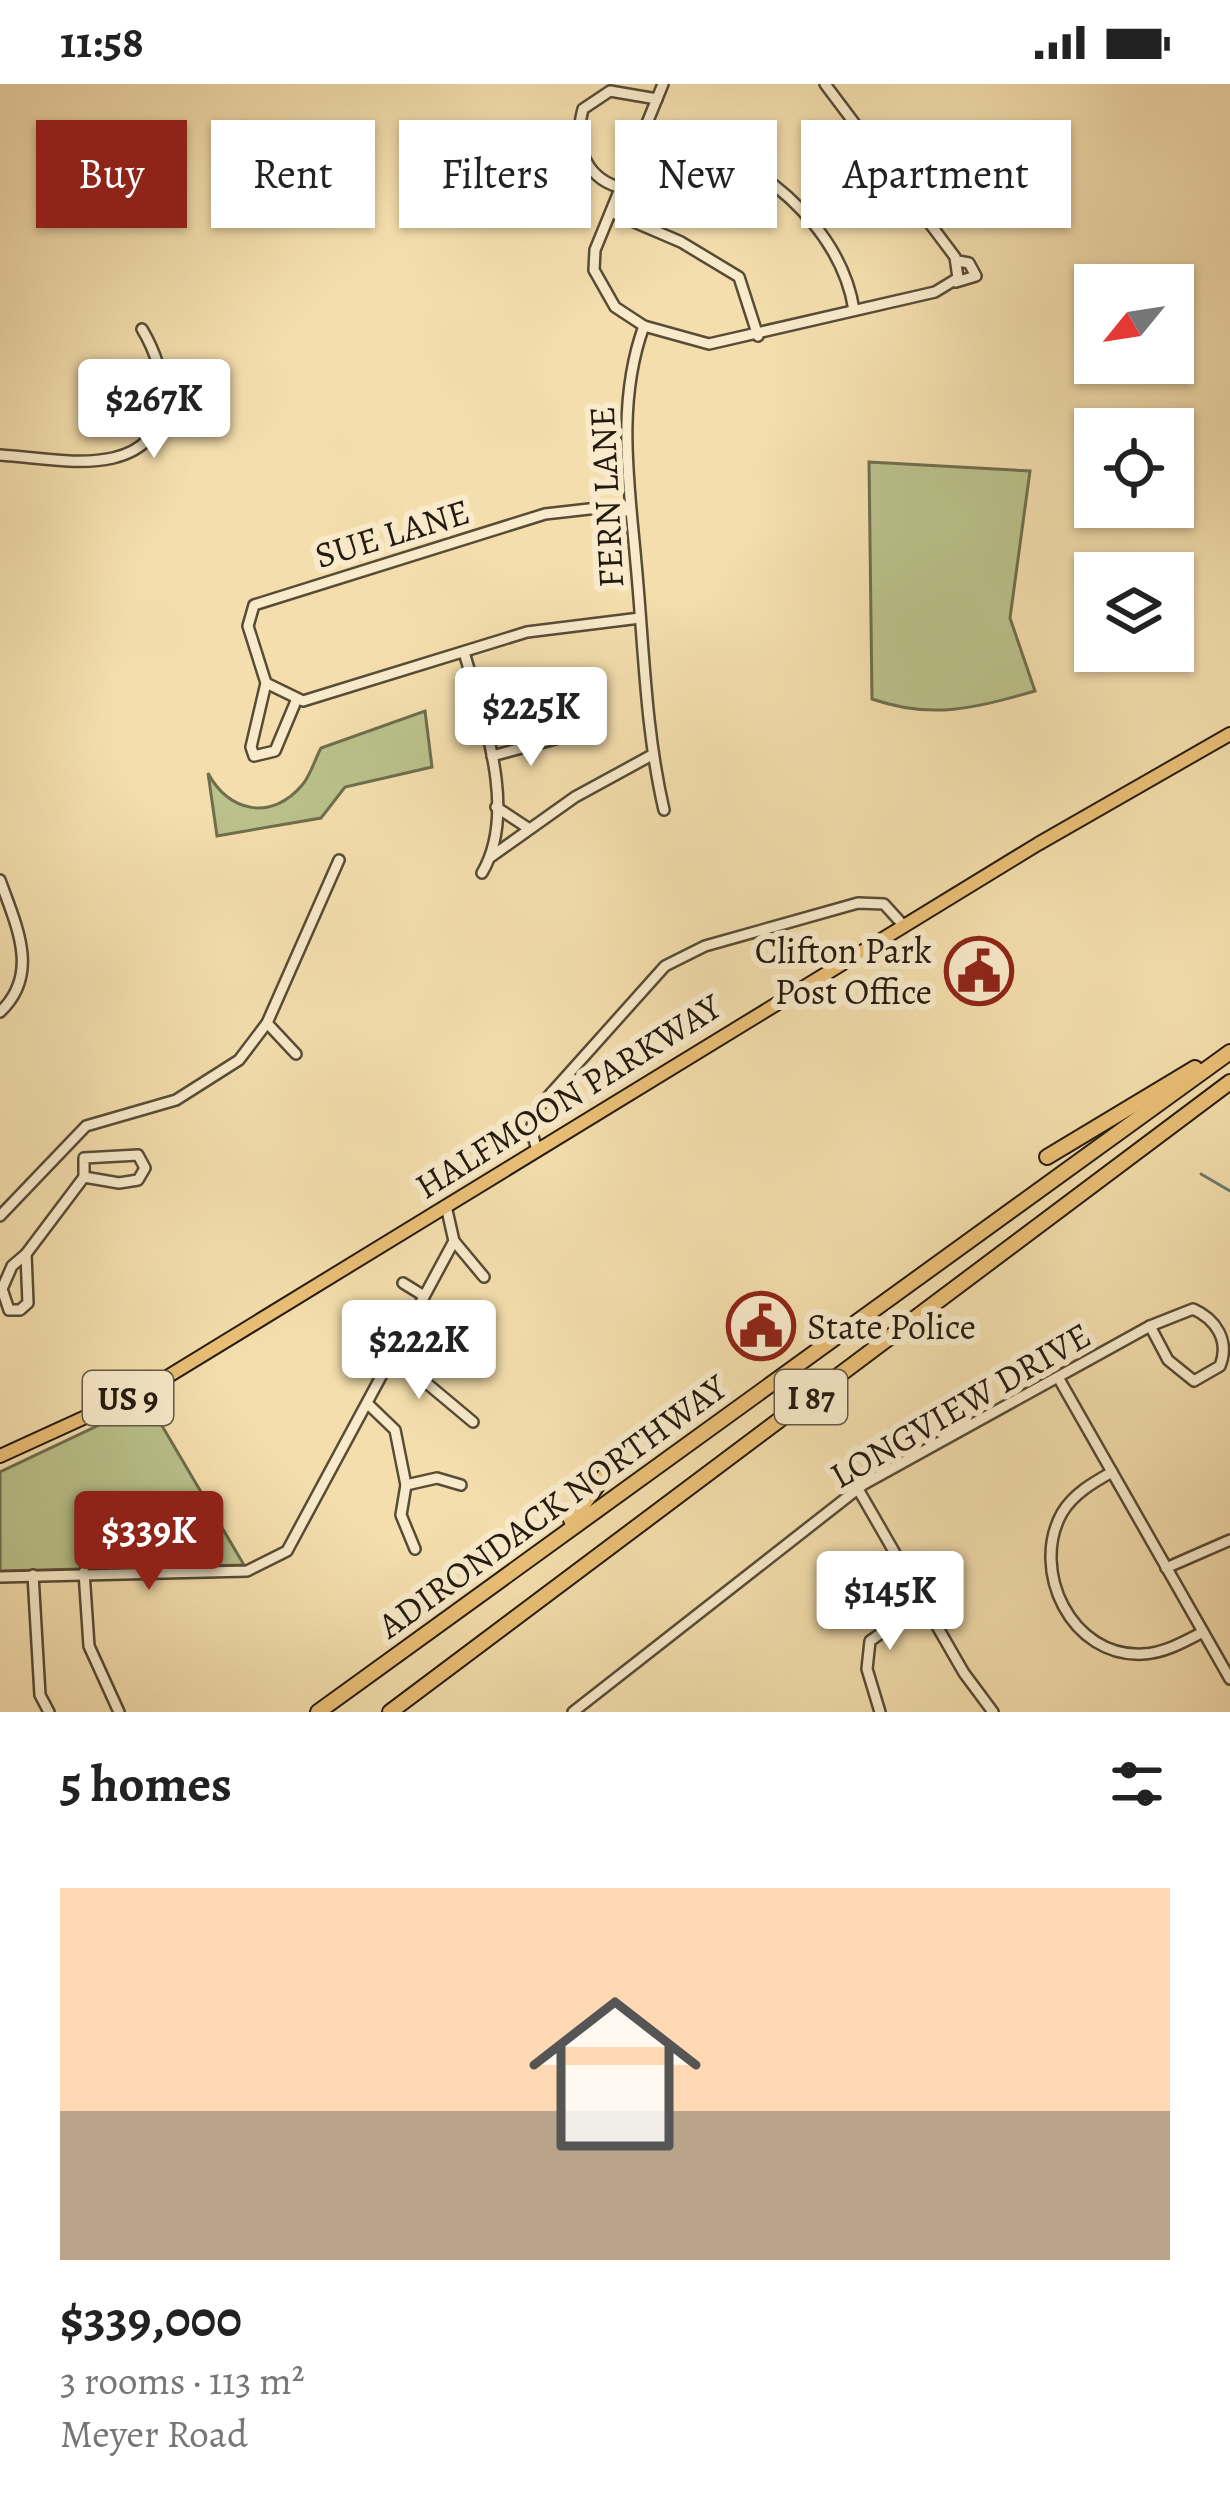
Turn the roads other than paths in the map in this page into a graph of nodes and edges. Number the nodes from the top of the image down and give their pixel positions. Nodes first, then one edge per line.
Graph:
1 (662, 84) edge
2 (825, 84) edge
3 (657, 99) junction
4 (648, 120) edge
5 (615, 186) edge
6 (777, 188) edge
7 (615, 198) edge
8 (611, 212) junction
9 (854, 310) junction
10 (644, 326) junction
11 (142, 329) dead end
12 (758, 336) junction
13 (0, 455) edge
14 (628, 511) junction
15 (640, 618) junction
16 (464, 652) junction
17 (266, 683) junction
18 (296, 700) junction
19 (1230, 734) edge
20 (560, 738) dead end
21 (652, 755) junction
22 (492, 756) junction
23 (496, 807) junction
24 (664, 810) dead end
25 (528, 828) junction
26 (492, 856) junction
27 (339, 860) dead end
28 (482, 873) dead end
29 (0, 880) edge
30 (904, 926) junction
31 (0, 1012) edge
32 (266, 1023) junction
33 (1230, 1050) edge
34 (296, 1054) dead end
35 (1230, 1082) edge
36 (537, 1150) junction
37 (1047, 1157) dead end
38 (84, 1177) junction
39 (446, 1206) junction
40 (1, 1212) edge
41 (454, 1241) junction
42 (26, 1254) junction
43 (484, 1277) dead end
44 (403, 1283) dead end
45 (424, 1296) junction
46 (1150, 1326) junction
47 (393, 1355) junction
48 (1059, 1379) junction
49 (368, 1404) junction
50 (473, 1422) dead end
51 (0, 1456) edge
52 (615, 1462) dead end
53 (1112, 1472) junction
54 (406, 1485) junction
55 (461, 1485) dead end
56 (858, 1489) junction
57 (1230, 1540) edge
58 (415, 1549) dead end
59 (1166, 1568) junction
60 (84, 1572) junction
61 (33, 1575) junction
62 (0, 1577) edge
63 (502, 1578) junction
64 (923, 1604) junction
65 (1203, 1632) junction
66 (1230, 1679) edge
67 (49, 1712) edge
68 (119, 1712) edge
69 (318, 1712) edge
70 (391, 1712) edge
71 (573, 1712) edge
72 (880, 1712) edge
73 (993, 1712) edge

1 - 3 street
2 - 9 street
3 - 4 street
3 - 5 street
6 - 9 street
7 - 8 street
8 - 10 street
8 - 12 street
9 - 12 street
10 - 12 street
10 - 14 street, FERN LANE
11 - 13 street
14 - 15 street, FERN LANE
14 - 17 street, SUE LANE
15 - 16 street
15 - 21 street, FERN LANE
16 - 18 street
16 - 22 street
17 - 18 street
17 - 18 street
19 - 30 main road, HALFMOON PARKWAY / US 9
20 - 22 street
21 - 24 street, FERN LANE
21 - 25 street
22 - 23 street
23 - 25 street
23 - 26 street
25 - 26 street
26 - 28 street
27 - 32 street
29 - 31 street
30 - 36 main road, HALFMOON PARKWAY / US 9
30 - 36 street
32 - 34 street
32 - 40 street
33 - 37 highway
33 - 63 highway, ADIRONDACK NORTHWAY / I 87
35 - 70 highway, ADIRONDACK NORTHWAY / I 87
36 - 39 main road, HALFMOON PARKWAY / US 9
38 - 38 street
38 - 42 street
39 - 41 street
39 - 51 main road, HALFMOON PARKWAY / US 9
41 - 43 street
41 - 45 street
42 - 42 street
44 - 45 street
45 - 47 street
46 - 46 street, LONGVIEW DRIVE
46 - 48 street, LONGVIEW DRIVE
47 - 49 street
47 - 50 street
48 - 53 street
48 - 56 street, LONGVIEW DRIVE
49 - 54 street
49 - 60 street
52 - 63 highway
53 - 59 street
53 - 65 street
54 - 55 street
54 - 58 street
56 - 64 street
56 - 71 street, LONGVIEW DRIVE
57 - 59 street
59 - 65 street
60 - 61 street
60 - 68 street
61 - 62 street
61 - 67 street
63 - 69 highway, ADIRONDACK NORTHWAY / I 87
64 - 72 street
64 - 73 street
65 - 66 street

